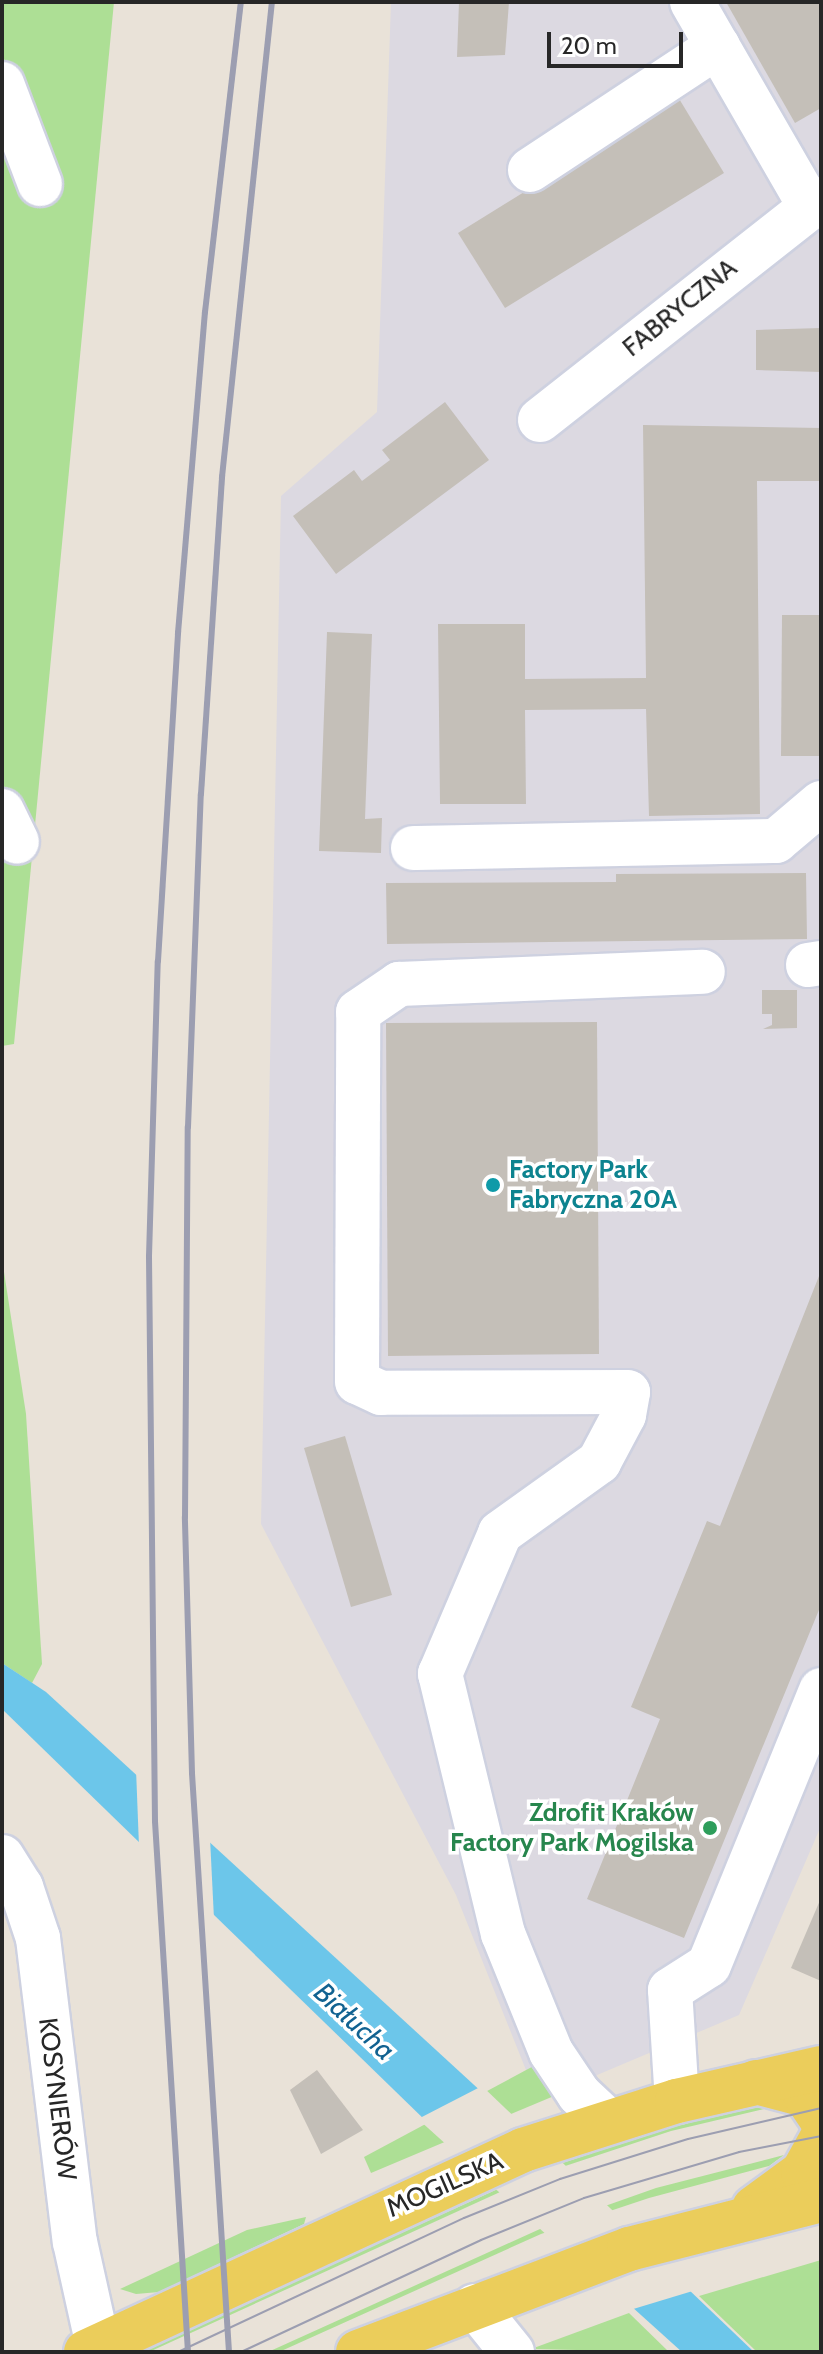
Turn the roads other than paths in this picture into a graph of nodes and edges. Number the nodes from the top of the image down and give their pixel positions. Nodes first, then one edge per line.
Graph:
1 (692, 2) edge
2 (718, 46) junction
3 (2, 84) edge
4 (530, 170) dead end
5 (40, 184) dead end
6 (815, 202) edge
7 (540, 420) dead end
8 (821, 803) edge
9 (413, 848) dead end
10 (703, 972) dead end
11 (821, 1690) edge
12 (2, 1857) edge
13 (821, 2068) edge
14 (745, 2083) junction
15 (677, 2101) junction
16 (821, 2119) edge
17 (609, 2122) junction
18 (821, 2139) edge
19 (821, 2200) edge
20 (729, 2220) junction
21 (475, 2306) junction
22 (92, 2349) edge
23 (358, 2352) edge
24 (512, 2352) edge

1 - 2 street
2 - 4 street
2 - 6 street
3 - 5 street
6 - 7 street, FABRYCZNA
8 - 9 street
10 - 17 street
11 - 15 street
12 - 22 street, KOSYNIERÓW
13 - 14 main road, MOGILSKA
14 - 15 main road, MOGILSKA
14 - 16 main road
15 - 17 main road, MOGILSKA
17 - 22 main road, MOGILSKA
18 - 20 main road
19 - 20 main road
20 - 21 main road
21 - 23 main road
21 - 24 street

